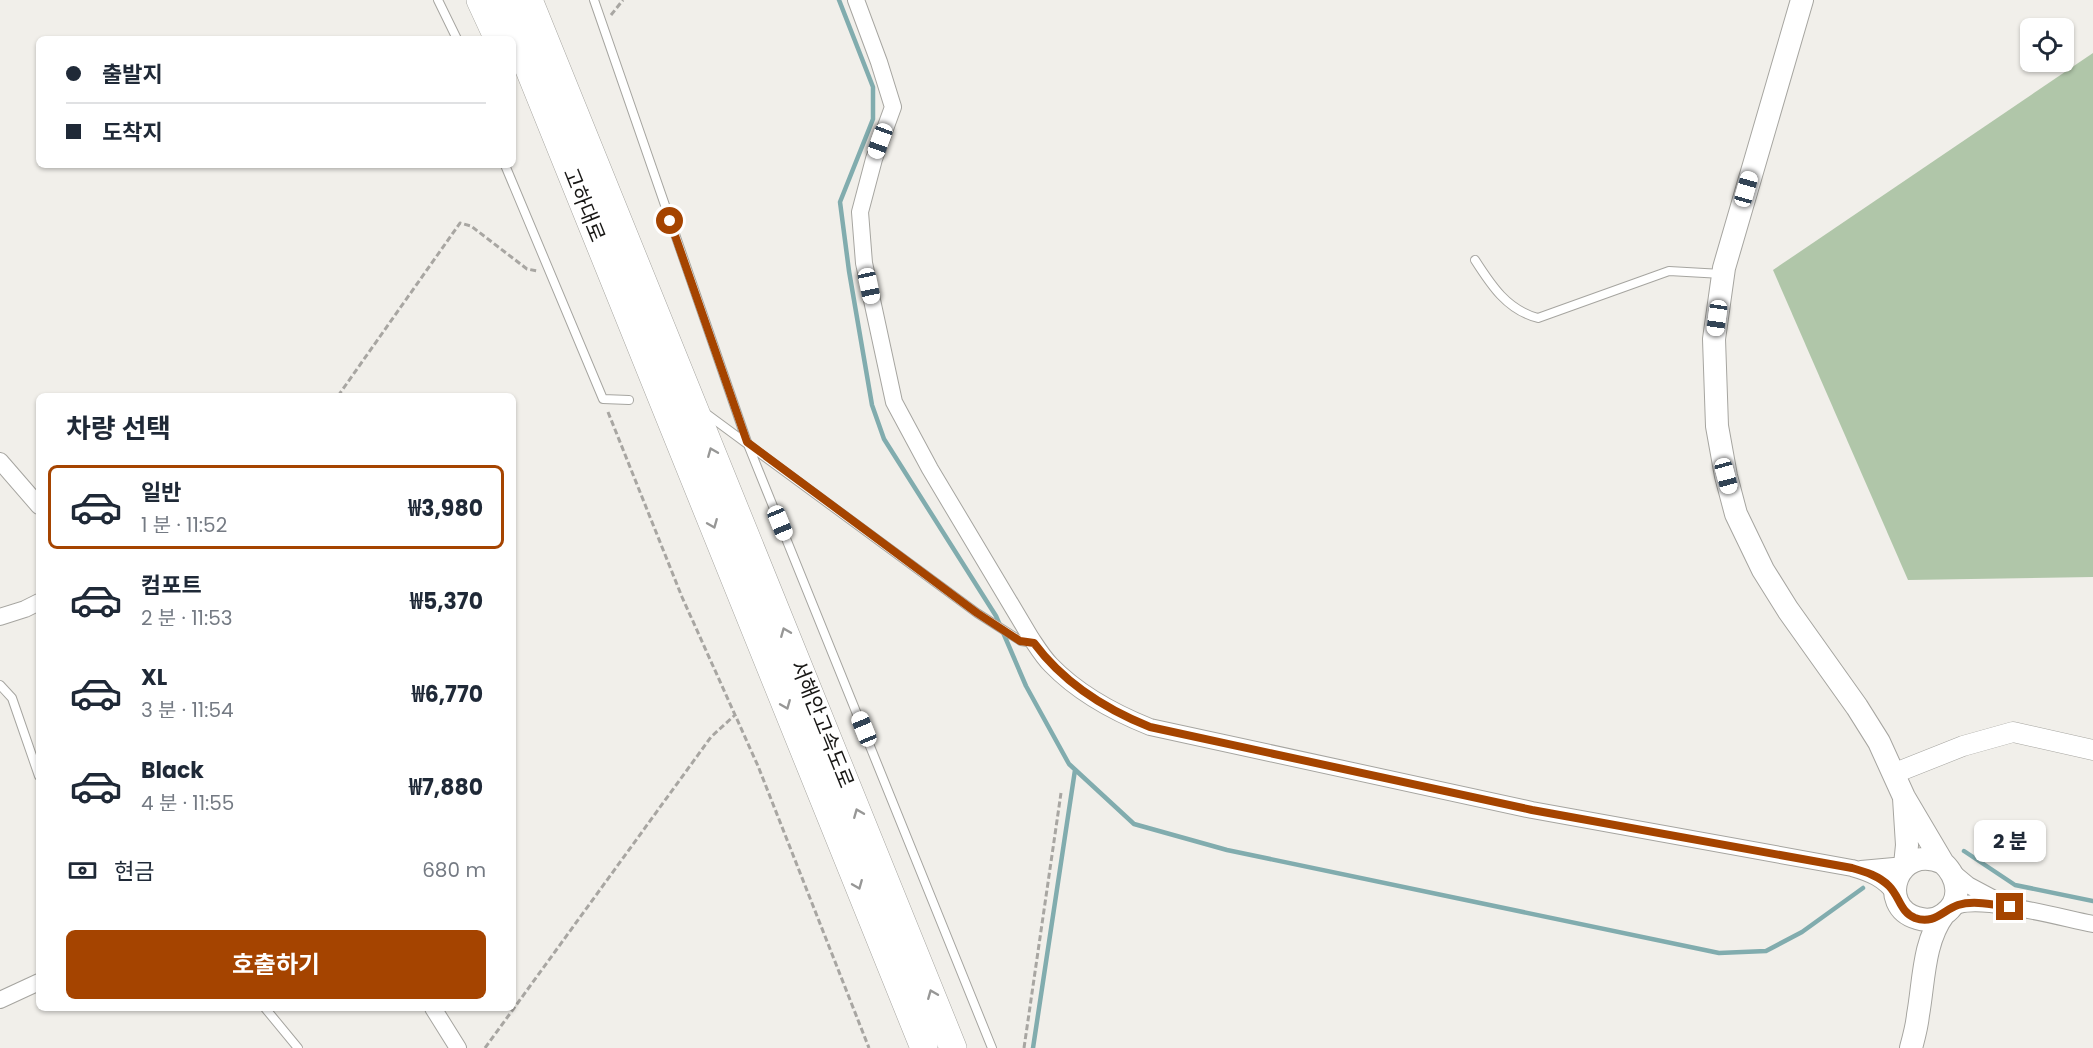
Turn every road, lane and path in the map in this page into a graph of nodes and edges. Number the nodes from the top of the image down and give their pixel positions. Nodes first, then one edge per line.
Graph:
1 (438, 0) edge
2 (480, 0) edge
3 (501, 0) edge
4 (529, 0) edge
5 (544, 0) edge
6 (594, 0) edge
7 (623, 0) edge
8 (856, 0) edge
9 (1802, 0) edge
10 (602, 23) junction
11 (456, 36) edge
12 (497, 36) edge
13 (516, 79) edge
14 (506, 168) edge
15 (1475, 260) dead end
16 (551, 274) junction
17 (1724, 274) junction
18 (340, 393) edge
19 (603, 399) junction
20 (629, 400) dead end
21 (687, 407) junction
22 (747, 442) junction
23 (0, 461) edge
24 (36, 503) edge
25 (36, 604) edge
26 (0, 617) edge
27 (1034, 643) junction
28 (0, 685) edge
29 (736, 714) junction
30 (2093, 750) edge
31 (36, 767) edge
32 (1895, 773) junction
33 (1061, 793) dead end
34 (1904, 797) junction
35 (1905, 866) junction
36 (1947, 866) junction
37 (1852, 868) junction
38 (1900, 903) junction
39 (2010, 907) junction
40 (1944, 914) junction
41 (2093, 924) edge
42 (1925, 972) junction
43 (36, 983) edge
44 (0, 1000) edge
45 (516, 1005) edge
46 (267, 1011) edge
47 (435, 1011) edge
48 (512, 1011) edge
49 (298, 1048) edge
50 (458, 1048) edge
51 (485, 1048) edge
52 (869, 1048) edge
53 (924, 1048) edge
54 (953, 1048) edge
55 (992, 1048) edge
56 (1024, 1048) edge
57 (1911, 1048) edge

1 - 11 lane
2 - 12 highway
3 - 21 highway, 고하대로
4 - 21 highway, 고하대로
5 - 21 highway
6 - 10 lane
7 - 10 path
8 - 27 street
9 - 17 main road
10 - 22 lane
13 - 21 highway
14 - 16 lane
15 - 17 lane
16 - 18 path
16 - 19 lane
17 - 32 main road
19 - 20 lane
19 - 29 path
21 - 22 lane
21 -> 53 highway, 서해안고속도로
54 -> 21 highway, 서해안고속도로
22 - 27 lane
22 - 55 lane
23 - 24 street
25 - 26 street
27 - 37 street
28 - 31 lane
29 - 45 path
29 - 52 path
30 - 32 street
32 - 34 main road
33 - 56 path
34 - 35 main road
34 - 36 main road
35 - 36 main road
35 - 37 street
35 - 38 main road
36 - 39 street
36 - 40 main road
37 - 38 street
38 - 40 main road
38 - 42 main road
39 - 40 street
39 - 41 street
40 - 42 main road
42 - 57 main road
43 - 44 street
46 - 49 lane
47 - 50 street
48 - 51 path

